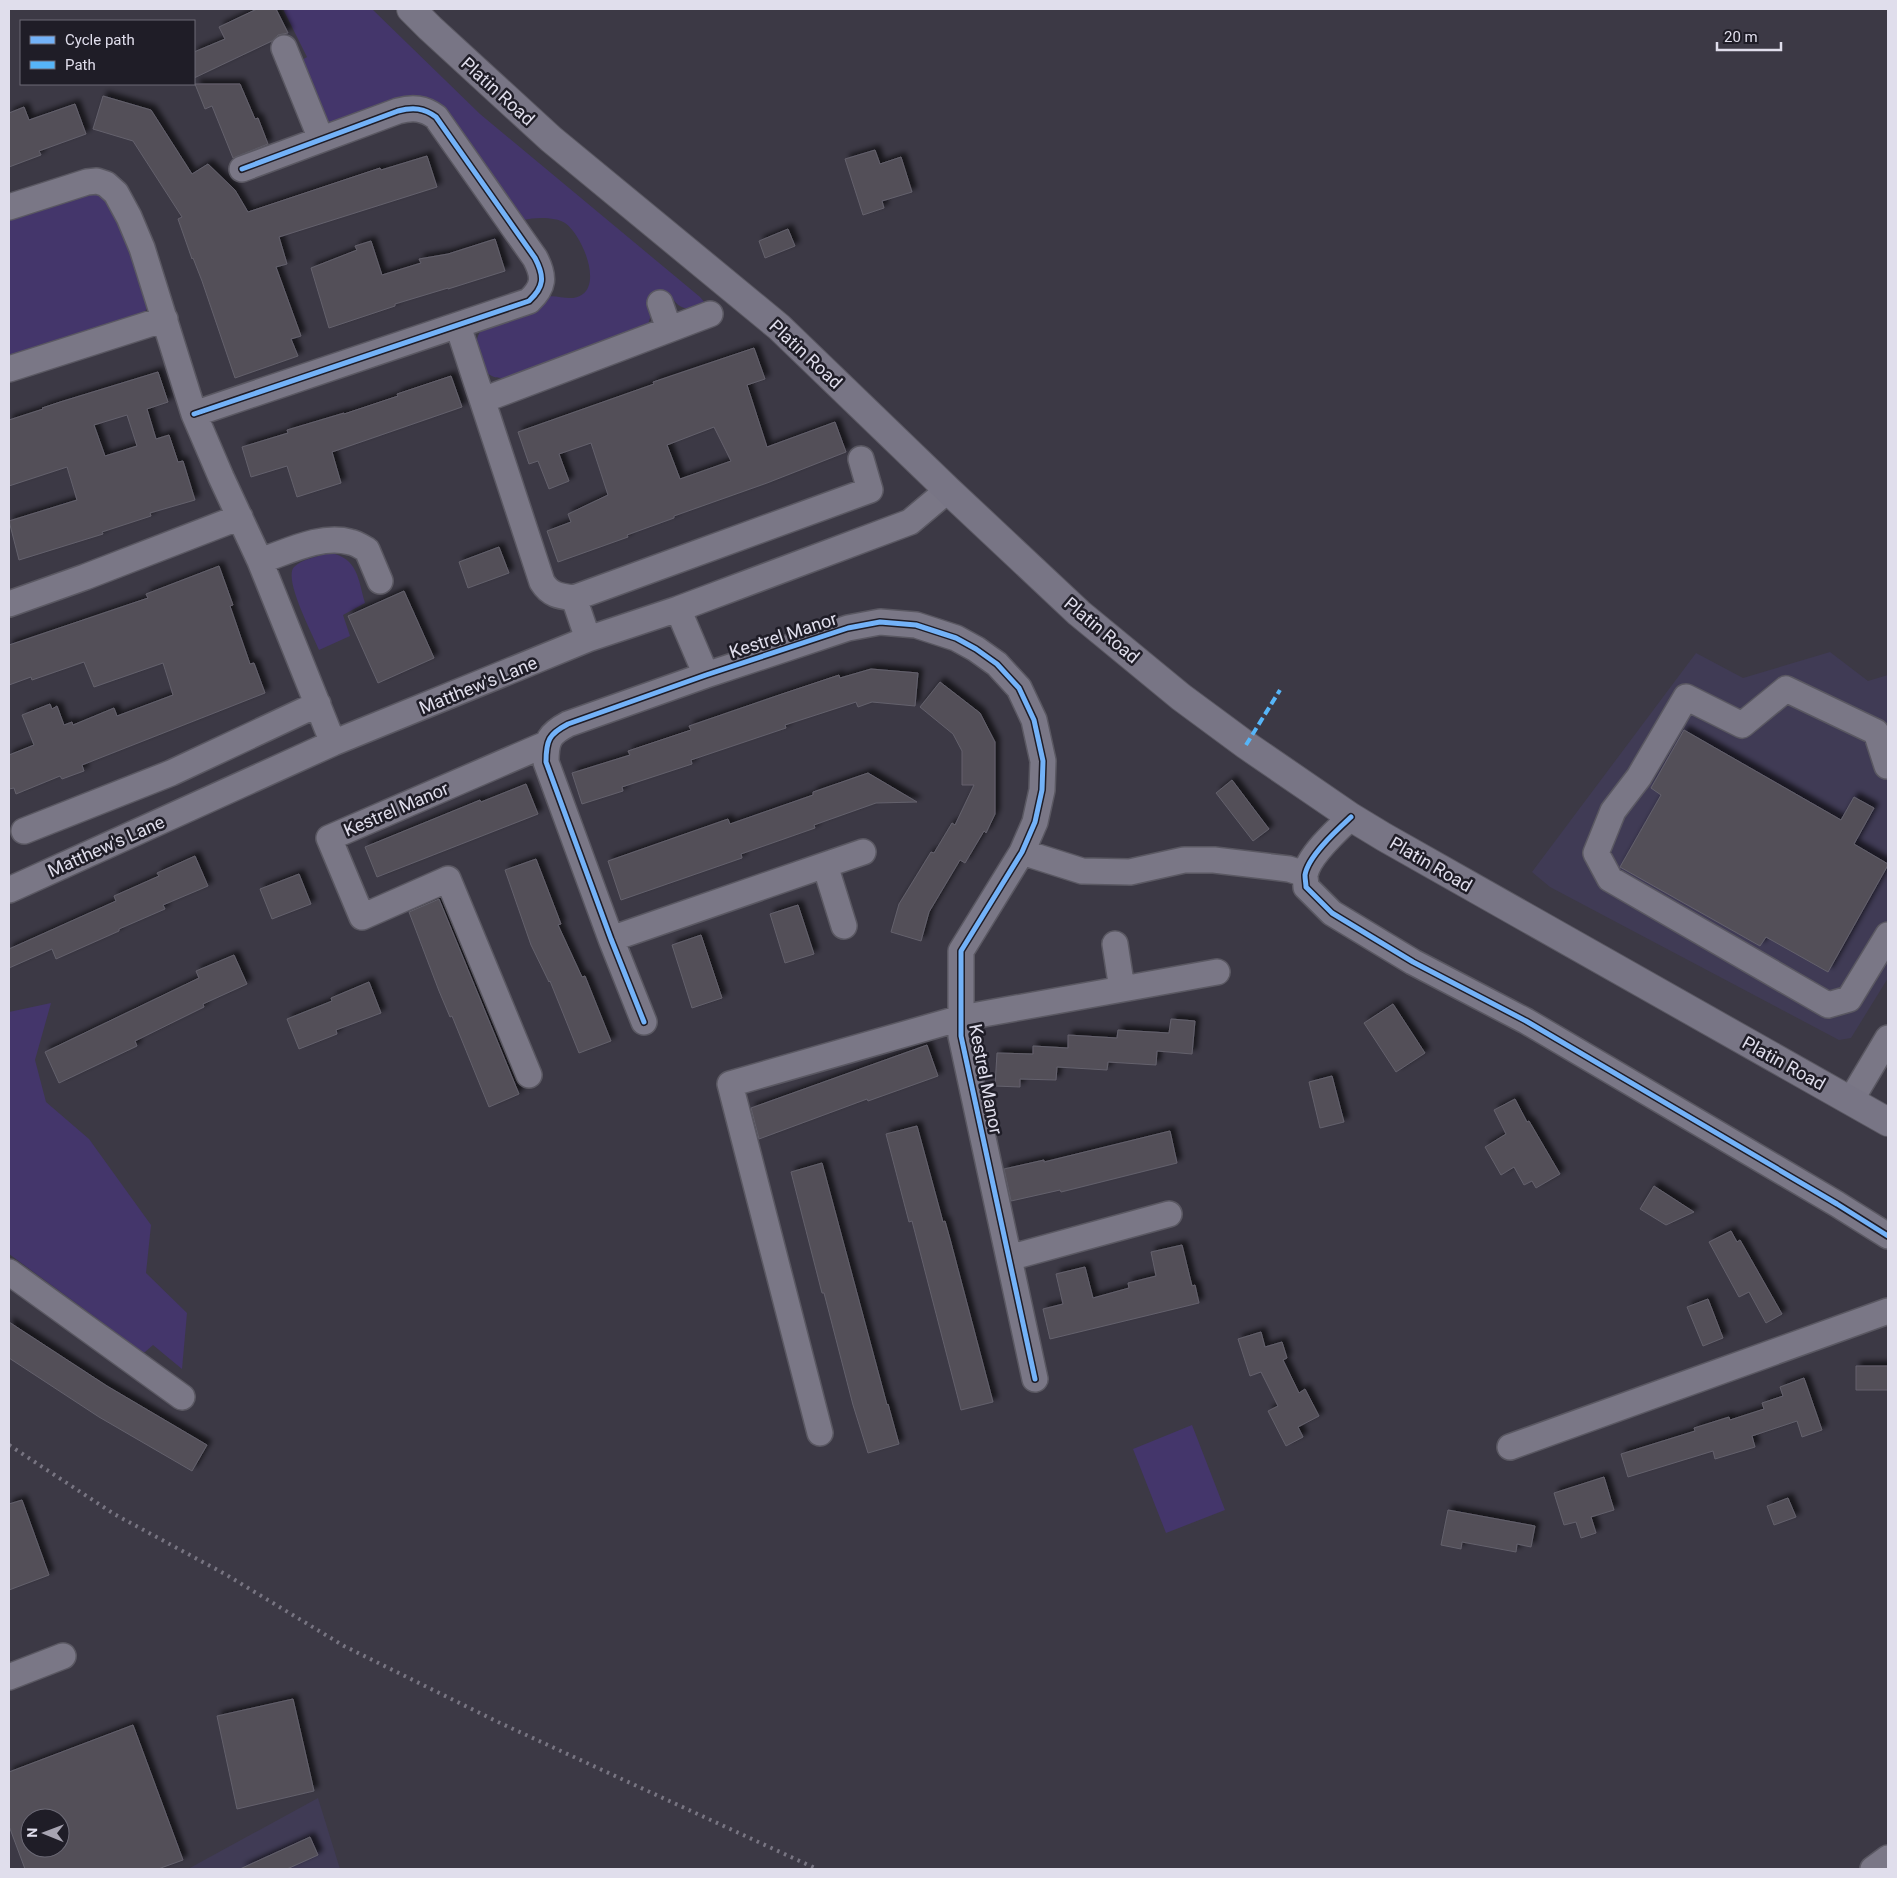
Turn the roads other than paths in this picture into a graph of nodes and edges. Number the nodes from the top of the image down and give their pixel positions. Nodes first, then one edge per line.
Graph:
1 (411, 9) edge
2 (284, 48) dead end
3 (321, 140) junction
4 (242, 169) dead end
5 (9, 208) edge
6 (660, 303) dead end
7 (710, 314) dead end
8 (165, 319) junction
9 (458, 326) junction
10 (669, 329) junction
11 (9, 369) edge
12 (483, 400) junction
13 (194, 414) junction
14 (861, 460) dead end
15 (948, 490) junction
16 (240, 517) junction
17 (260, 562) junction
18 (380, 581) dead end
19 (574, 598) junction
20 (9, 604) edge
21 (678, 609) junction
22 (588, 640) junction
23 (706, 674) junction
24 (318, 704) junction
25 (333, 743) junction
26 (546, 744) junction
27 (1887, 766) edge
28 (1351, 818) junction
29 (24, 831) dead end
30 (863, 852) dead end
31 (1022, 852) junction
32 (825, 865) junction
33 (1305, 874) junction
34 (11, 889) edge
35 (844, 926) dead end
36 (1888, 935) edge
37 (611, 939) junction
38 (1114, 944) dead end
39 (1217, 972) dead end
40 (1122, 989) junction
41 (961, 1018) junction
42 (644, 1022) dead end
43 (1888, 1038) edge
44 (529, 1075) dead end
45 (1851, 1100) junction
46 (1888, 1122) edge
47 (1169, 1214) dead end
48 (1888, 1236) edge
49 (1009, 1258) junction
50 (9, 1272) edge
51 (1888, 1312) edge
52 (1035, 1378) dead end
53 (182, 1397) dead end
54 (820, 1433) dead end
55 (1510, 1447) dead end
56 (63, 1656) dead end
57 (9, 1677) edge
58 (1888, 1858) edge
59 (1873, 1869) edge

1 - 15 main road, Platin Road
2 - 3 street
3 - 4 street
3 - 9 street
5 - 8 street
6 - 10 street
7 - 10 street
8 - 11 street
8 - 13 street
9 - 12 street
9 - 13 street
10 - 12 street
12 - 19 street
13 - 16 street
14 - 19 street
15 - 21 street, Matthew's Lane
15 - 28 main road, Platin Road
16 - 17 street
16 - 20 street
17 - 18 street
17 - 24 street
19 - 22 street
21 - 22 street, Matthew's Lane
21 - 23 street
22 - 25 street, Matthew's Lane
23 - 26 street, Kestrel Manor
23 - 31 street, Kestrel Manor
24 - 25 street
24 - 29 street
25 - 34 street, Matthew's Lane
26 - 37 street
26 - 44 street, Kestrel Manor
27 - 36 street
28 - 33 street
28 - 45 main road, Platin Road
30 - 32 street
31 - 33 street
31 - 41 street, Kestrel Manor
32 - 35 street
32 - 37 street
33 - 48 street
37 - 42 street
38 - 40 street
39 - 40 street, Kestrel Manor
40 - 41 street, Kestrel Manor
41 - 49 street, Kestrel Manor
41 - 54 street, Kestrel Manor
43 - 45 street
45 - 46 main road, Platin Road
47 - 49 street
49 - 52 street, Kestrel Manor
50 - 53 street
51 - 55 street
56 - 57 street
58 - 59 street

